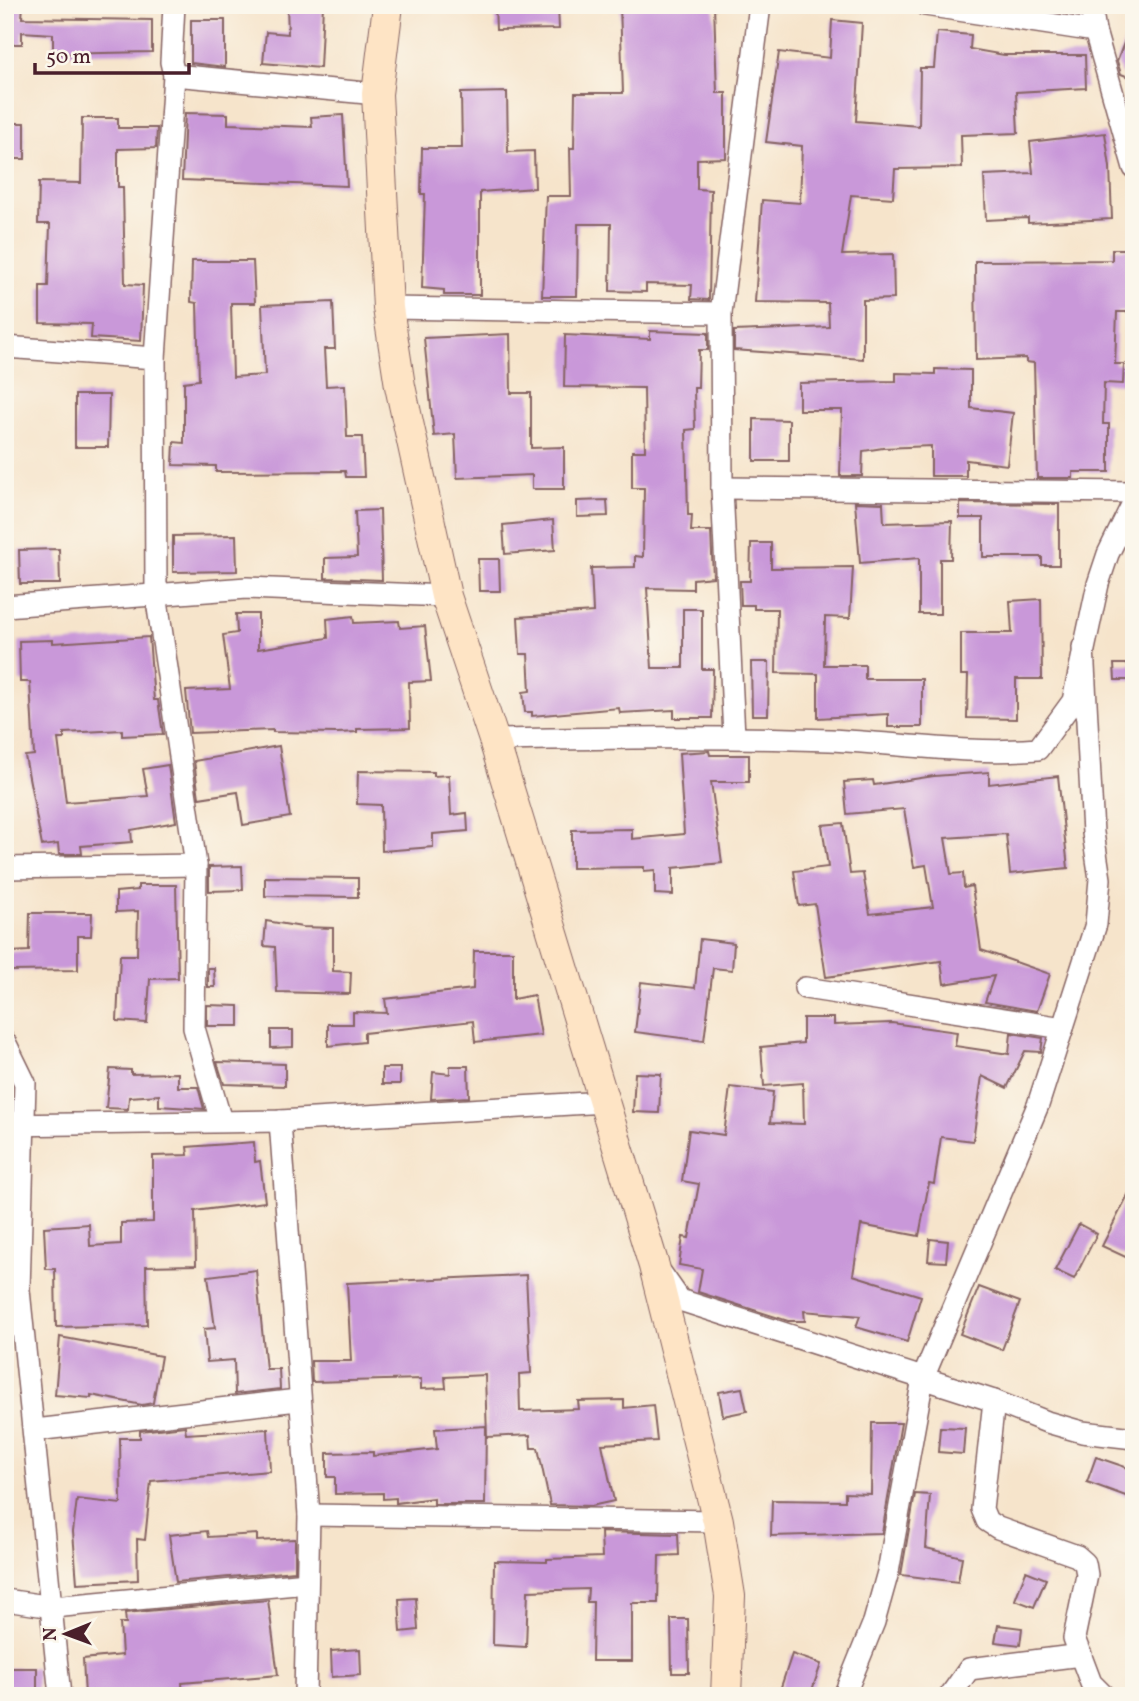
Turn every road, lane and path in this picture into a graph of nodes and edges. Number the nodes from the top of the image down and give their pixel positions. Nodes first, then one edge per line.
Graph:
1 (174, 5) edge
2 (388, 5) edge
3 (760, 5) edge
4 (925, 5) edge
5 (1091, 5) edge
6 (1095, 31) junction
7 (174, 75) junction
8 (377, 94) junction
9 (1134, 168) edge
10 (388, 308) junction
11 (721, 313) junction
12 (5, 347) edge
13 (155, 358) junction
14 (722, 488) junction
15 (1134, 492) edge
16 (1134, 501) edge
17 (156, 594) junction
18 (446, 596) junction
19 (5, 606) edge
20 (1083, 647) junction
21 (734, 736) junction
22 (494, 740) junction
23 (196, 864) junction
24 (5, 868) edge
25 (805, 988) dead end
26 (1063, 1028) junction
27 (5, 1042) edge
28 (605, 1102) junction
29 (221, 1121) junction
30 (280, 1121) junction
31 (15, 1125) edge
32 (654, 1266) junction
33 (923, 1378) junction
34 (298, 1401) junction
35 (994, 1401) junction
36 (35, 1430) junction
37 (1134, 1438) edge
38 (309, 1515) junction
39 (718, 1521) junction
40 (307, 1583) junction
41 (5, 1600) edge
42 (52, 1606) junction
43 (1081, 1655) junction
44 (60, 1696) edge
45 (305, 1696) edge
46 (726, 1696) edge
47 (844, 1696) edge
48 (950, 1696) edge
49 (1104, 1696) edge

1 - 7 street
2 - 8 main road
3 - 11 street
4 - 6 street
5 - 6 street
6 - 9 street
7 - 8 street
7 - 13 street
8 - 10 main road
10 - 11 street
10 - 18 main road
11 - 14 street
12 - 13 street
13 - 17 street
14 - 15 street
14 - 21 street
16 - 20 street
17 - 18 street
17 - 19 street
17 - 23 street
18 - 22 main road
20 - 21 street
20 - 26 street
21 - 22 street
22 - 28 main road
23 - 24 street
23 - 29 street
25 - 26 street
26 - 33 street
27 - 31 street
28 - 30 street
28 - 32 main road
29 - 30 street
29 - 31 street
30 - 34 street
31 - 36 street
32 - 33 street
32 - 39 main road
33 - 35 street
33 - 47 street
34 - 36 street
34 - 38 street
35 - 37 street
35 - 43 street
36 - 42 street
38 - 39 street
38 - 40 street
39 - 46 main road
40 - 42 street
40 - 45 street
41 - 42 street
42 - 44 street
43 - 48 street
43 - 49 street

